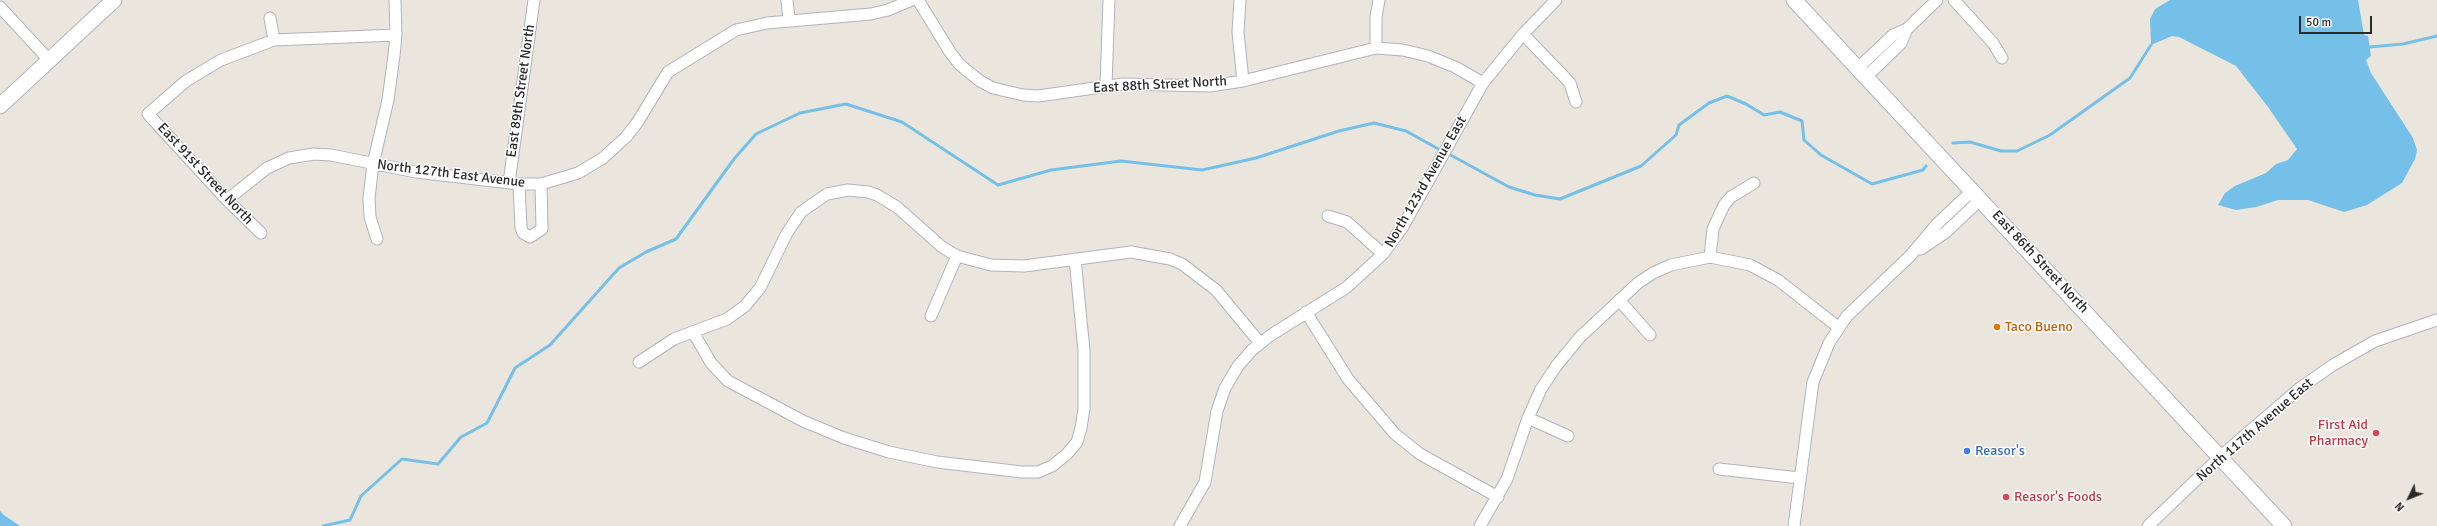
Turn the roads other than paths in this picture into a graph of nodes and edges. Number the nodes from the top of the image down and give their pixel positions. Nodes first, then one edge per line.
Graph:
1 (114, 0) edge
2 (395, 0) edge
3 (534, 0) edge
4 (787, 0) edge
5 (912, 0) edge
6 (918, 0) edge
7 (1109, 0) edge
8 (1240, 0) edge
9 (1379, 0) edge
10 (1556, 0) edge
11 (1794, 0) edge
12 (1937, 0) edge
13 (1954, 0) edge
14 (0, 7) edge
15 (270, 18) dead end
16 (789, 20) junction
17 (1523, 34) junction
18 (396, 35) junction
19 (274, 40) junction
20 (1376, 48) junction
21 (2002, 58) dead end
22 (49, 60) junction
23 (1862, 72) junction
24 (1243, 81) junction
25 (1483, 83) junction
26 (1106, 85) junction
27 (1576, 102) dead end
28 (0, 106) edge
29 (373, 164) junction
30 (1754, 183) dead end
31 (514, 184) junction
32 (542, 184) junction
33 (1977, 194) junction
34 (227, 200) junction
35 (1328, 216) dead end
36 (261, 233) dead end
37 (377, 239) dead end
38 (1383, 254) junction
39 (958, 256) junction
40 (1710, 257) junction
41 (1075, 259) junction
42 (1619, 300) junction
43 (1306, 312) junction
44 (931, 316) dead end
45 (2437, 320) edge
46 (1838, 327) junction
47 (693, 332) junction
48 (1650, 335) dead end
49 (1260, 343) junction
50 (639, 362) dead end
51 (1528, 418) junction
52 (1568, 436) dead end
53 (2220, 457) junction
54 (1719, 469) dead end
55 (1800, 478) junction
56 (1498, 497) junction
57 (1180, 526) edge
58 (1480, 526) edge
59 (1794, 526) edge
60 (2148, 526) edge
61 (2284, 526) edge

1 - 22 main road
2 - 18 street
3 - 31 street, East 89th Street North
4 - 16 street
5 - 16 street, North 127th East Avenue
6 - 26 street, East 88th Street North
7 - 26 street
8 - 24 street
9 - 20 street
10 - 17 street, North 123rd Avenue East
11 - 23 main road, East 86th Street North
12 - 23 street
13 - 21 street
14 - 22 street
15 - 19 street
16 - 32 street, North 127th East Avenue
17 - 25 street, North 123rd Avenue East
17 - 27 street
18 - 19 street
18 - 29 street
19 - 34 street, East 91st Street North
20 - 24 street, East 88th Street North
20 - 25 street, East 88th Street North
22 - 28 main road
23 - 33 main road, East 86th Street North
24 - 26 street, East 88th Street North
25 - 38 street, North 123rd Avenue East
29 - 31 street, North 127th East Avenue
29 - 34 street, North 127th East Avenue
29 - 37 street
30 - 40 street
31 - 32 street, North 127th East Avenue
31 - 32 street, East 89th Street North
33 - 46 street
33 - 53 main road, East 86th Street North
34 - 36 street, East 91st Street North
35 - 38 street
38 - 43 street, North 123rd Avenue East
39 - 41 street
39 - 44 street
39 - 47 street
40 - 42 street
40 - 46 street
41 - 47 street
41 - 49 street
42 - 48 street
42 - 51 street
43 - 49 street, North 123rd Avenue East
43 - 56 street
45 - 53 street, North 117th Avenue East
46 - 55 street
47 - 50 street
49 - 57 street, North 123rd Avenue East
51 - 52 street
51 - 56 street
53 - 60 street, North 117th Avenue East
53 - 61 main road, East 86th Street North
54 - 55 street
55 - 59 street
56 - 58 street

